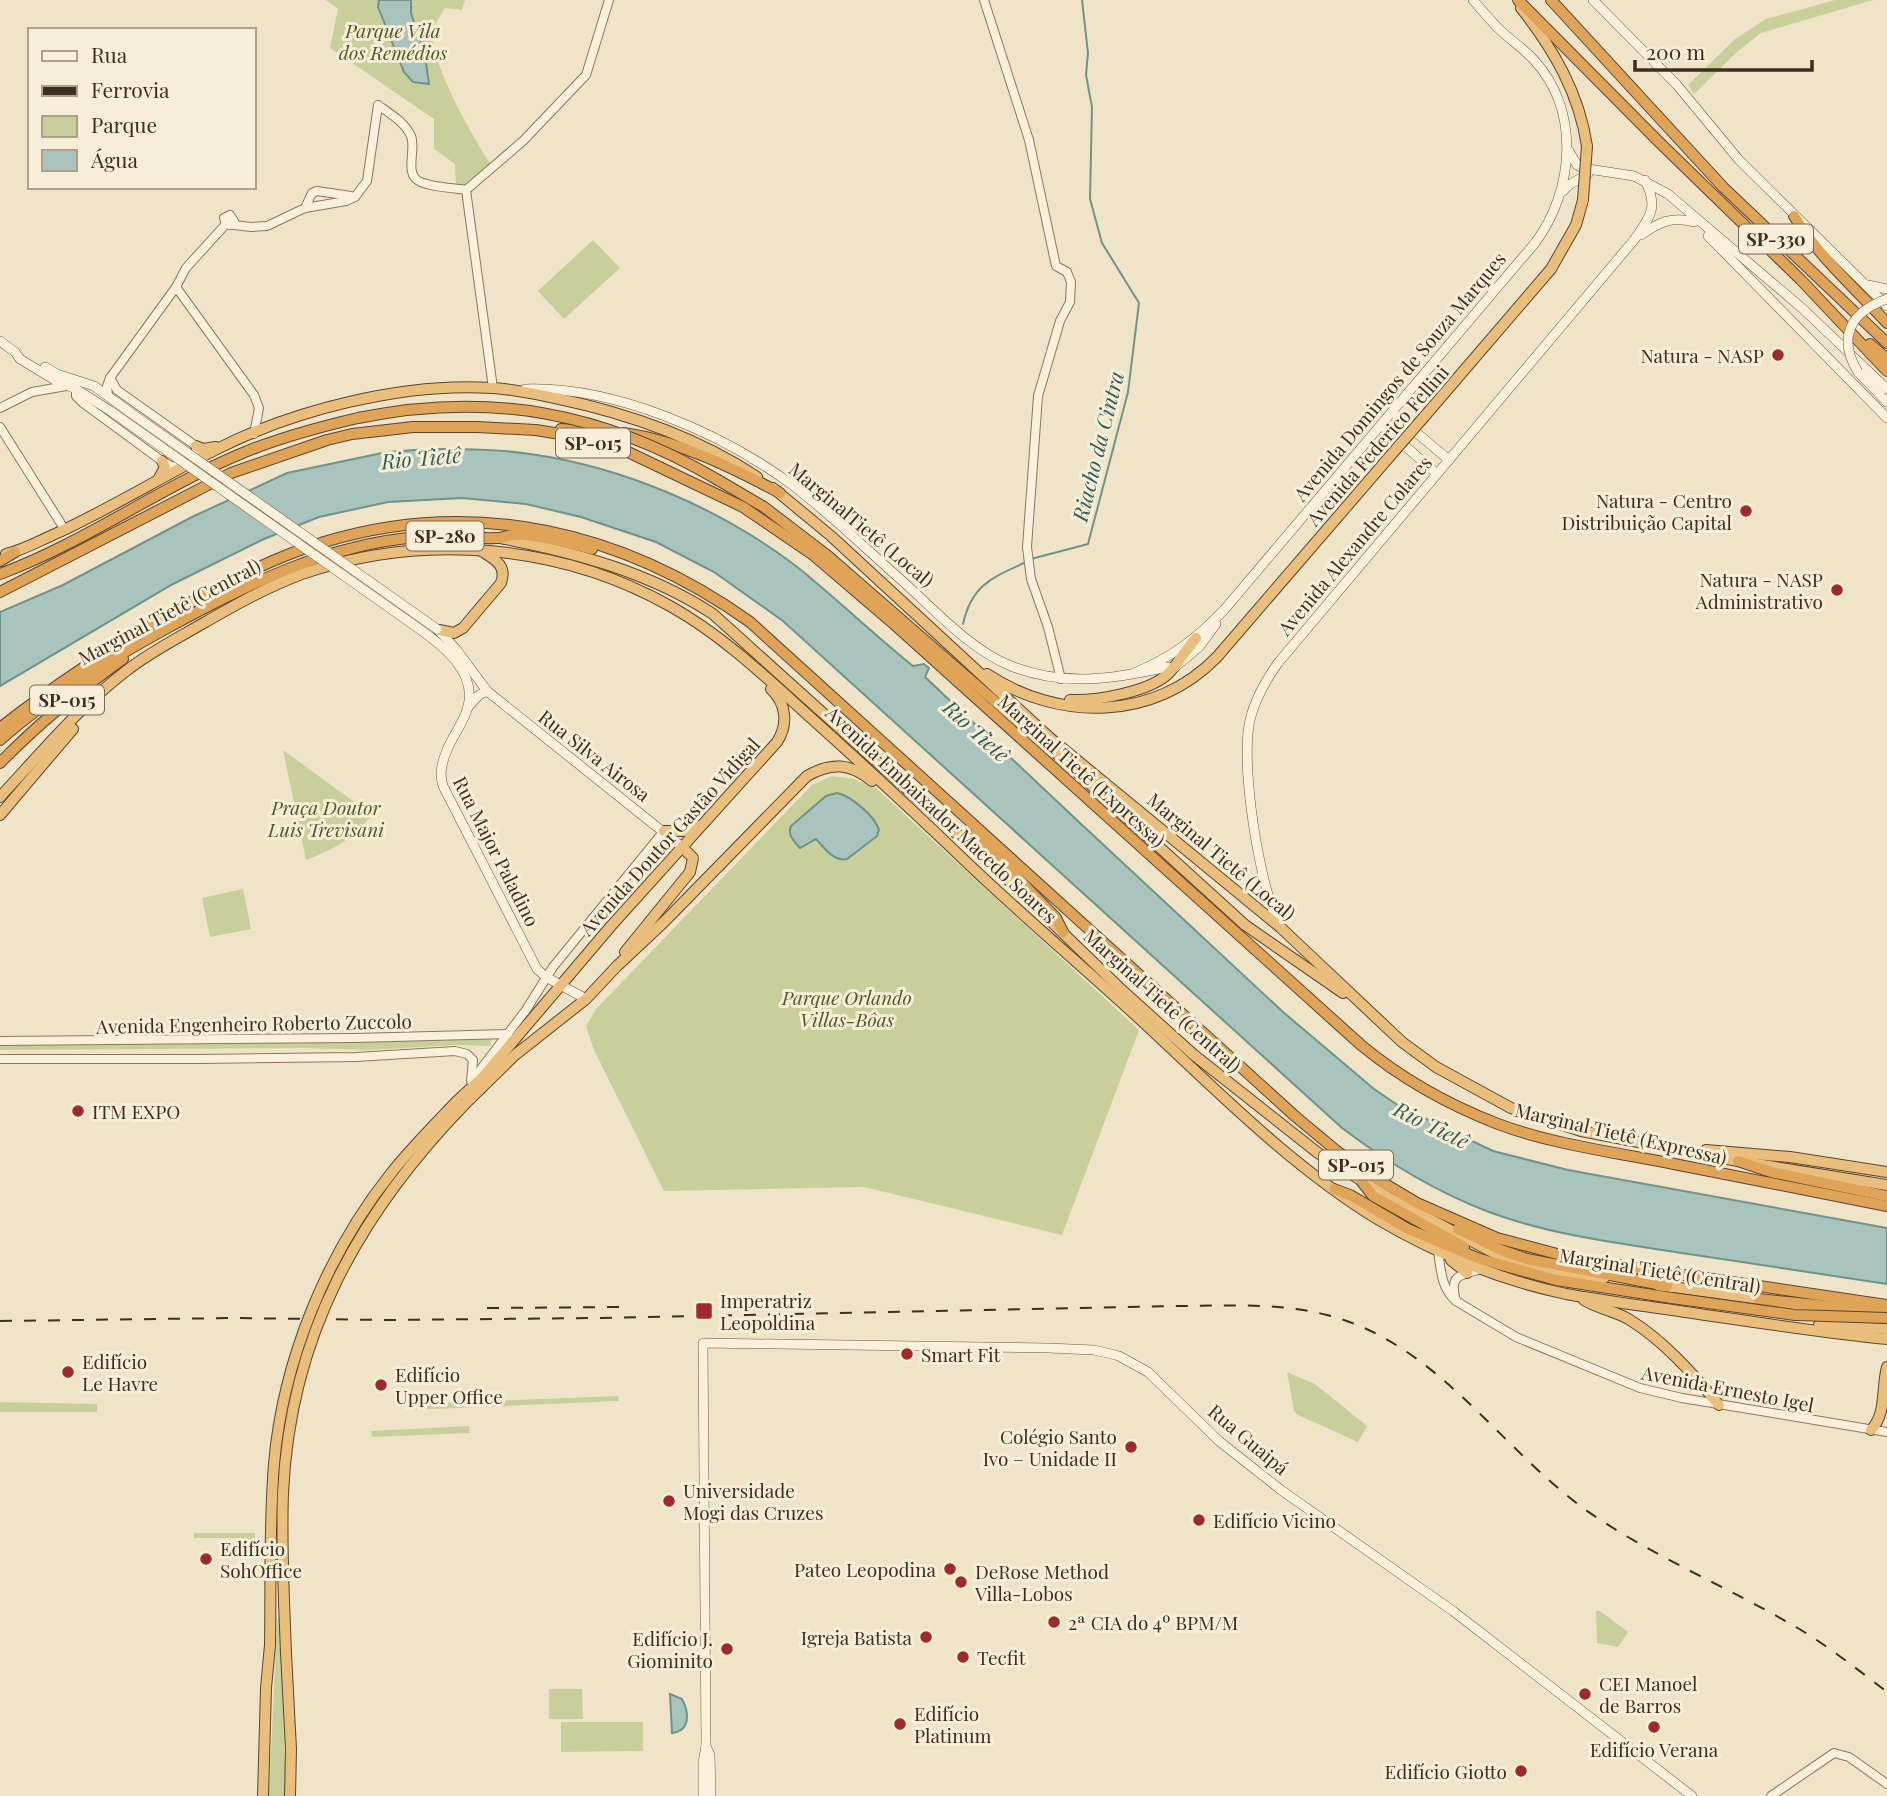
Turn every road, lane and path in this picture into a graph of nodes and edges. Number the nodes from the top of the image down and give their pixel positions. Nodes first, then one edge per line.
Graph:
1 (609, 0) edge
2 (984, 0) edge
3 (1473, 0) edge
4 (1516, 0) edge
5 (1551, 0) edge
6 (1593, 0) edge
7 (1567, 147) junction
8 (1596, 172) junction
9 (1645, 180) junction
10 (1657, 187) junction
11 (466, 190) junction
12 (1561, 194) junction
13 (355, 197) junction
14 (305, 208) junction
15 (1794, 216) junction
16 (1694, 222) junction
17 (1634, 240) junction
18 (1801, 280) junction
19 (1866, 284) junction
20 (176, 286) junction
21 (1887, 289) edge
22 (1887, 299) edge
23 (1887, 306) edge
24 (1887, 323) edge
25 (0, 341) edge
26 (1887, 342) edge
27 (15, 352) junction
28 (1887, 359) edge
29 (1887, 371) edge
30 (110, 378) junction
31 (73, 387) junction
32 (493, 388) junction
33 (1887, 389) edge
34 (513, 391) junction
35 (108, 395) junction
36 (1887, 402) edge
37 (0, 408) edge
38 (1392, 412) junction
39 (1887, 418) edge
40 (1381, 425) junction
41 (0, 427) edge
42 (490, 427) junction
43 (254, 434) junction
44 (196, 446) junction
45 (222, 446) junction
46 (1449, 460) junction
47 (162, 461) junction
48 (1437, 474) junction
49 (158, 482) junction
50 (780, 493) junction
51 (65, 530) junction
52 (500, 538) junction
53 (608, 548) junction
54 (480, 551) junction
55 (0, 558) edge
56 (290, 566) joint
57 (0, 574) edge
58 (613, 578) junction
59 (0, 593) edge
60 (872, 594) junction
61 (1224, 610) junction
62 (895, 625) junction
63 (438, 629) junction
64 (454, 633) junction
65 (940, 637) junction
66 (1196, 638) junction
67 (140, 643) junction
68 (972, 643) joint
69 (756, 652) junction
70 (965, 659) junction
71 (467, 664) junction
72 (1171, 668) junction
73 (757, 670) junction
74 (1135, 673) junction
75 (1061, 679) junction
76 (103, 691) junction
77 (487, 691) junction
78 (1015, 691) junction
79 (468, 707) junction
80 (0, 728) edge
81 (1029, 730) junction
82 (0, 740) edge
83 (0, 763) edge
84 (941, 795) junction
85 (0, 797) edge
86 (911, 809) junction
87 (0, 815) edge
88 (939, 820) junction
89 (701, 825) junction
90 (664, 831) junction
91 (682, 847) junction
92 (1280, 927) junction
93 (1063, 932) junction
94 (1054, 940) junction
95 (617, 966) junction
96 (546, 977) junction
97 (561, 985) junction
98 (586, 999) junction
99 (1366, 1009) junction
100 (508, 1034) junction
101 (355, 1038) junction
102 (227, 1040) junction
103 (0, 1041) edge
104 (97, 1041) junction
105 (356, 1056) junction
106 (227, 1058) junction
107 (0, 1059) edge
108 (100, 1059) junction
109 (471, 1081) junction
110 (461, 1101) junction
111 (1692, 1153) junction
112 (1738, 1161) junction
113 (1887, 1172) edge
114 (1362, 1182) junction
115 (1887, 1185) edge
116 (1335, 1189) junction
117 (1887, 1196) edge
118 (1417, 1203) junction
119 (1887, 1206) edge
120 (1441, 1253) junction
121 (1480, 1264) junction
122 (1467, 1273) junction
123 (1667, 1286) junction
124 (1580, 1296) junction
125 (1758, 1299) junction
126 (1456, 1301) junction
127 (1887, 1305) edge
128 (1887, 1312) edge
129 (1887, 1321) edge
130 (1786, 1327) junction
131 (1887, 1329) edge
132 (1887, 1339) edge
133 (1887, 1367) edge
134 (1718, 1405) junction
135 (1885, 1407) edge
136 (1871, 1430) junction
137 (1887, 1432) edge
138 (706, 1746) junction
139 (1887, 1784) edge
140 (265, 1796) edge
141 (290, 1796) edge
142 (703, 1796) edge
143 (711, 1796) edge
144 (1692, 1796) edge
145 (1771, 1796) edge

1 - 11 street
2 - 75 street
3 - 7 main road, Avenida Domingos de Souza Marques
4 - 18 highway, SP-330
4 - 78 highway, Avenida Federico Fellini, bridge
5 - 26 highway, SP-330
6 - 15 main road
7 - 8 main road
7 - 12 main road, Avenida Domingos de Souza Marques
8 - 9 main road
8 - 12 main road
9 - 10 main road
9 - 17 main road, Avenida Alexandre Colares
10 - 16 main road
10 - 33 main road
11 - 13 street
11 - 32 street
12 - 38 main road, Avenida Domingos de Souza Marques
13 - 14 street
13 - 14 street
14 - 20 street
15 - 19 main road
15 - 24 highway
16 - 17 main road, Avenida Alexandre Colares
16 - 39 main road
17 - 46 main road, Avenida Alexandre Colares
18 - 28 highway
18 - 29 highway, SP-330
19 - 21 main road
19 - 23 main road
20 - 30 street
20 - 43 street
22 - 36 main road, bridge
25 - 27 main road
27 - 31 main road
27 - 35 main road
30 - 35 street
30 - 44 street
31 - 37 street
31 - 47 street
31 - 79 main road, bridge
32 - 34 highway, Marginal Tietê (Local)
32 - 43 highway, Marginal Tietê (Local)
34 - 50 highway, Marginal Tietê (Local)
34 - 68 main road, MarginalTietê (Local)
35 - 63 main road, bridge
38 - 40 main road, Avenida Domingos de Souza Marques
38 - 46 main road
40 - 48 main road
40 - 61 main road, Avenida Domingos de Souza Marques
41 - 51 street
42 - 50 highway
42 - 59 highway, Marginal Tietê (Expressa) / SP-015
42 - 62 highway, Marginal Tietê (Expressa) / SP-015
43 - 45 highway, Marginal Tietê (Local)
44 - 45 highway
44 - 47 street
45 - 49 highway
46 - 48 main road, Avenida Alexandre Colares
47 - 49 highway
48 - 92 main road, Avenida Alexandre Colares
49 - 51 highway
50 - 65 highway, Marginal Tietê (Local)
51 - 55 highway
52 - 53 highway
52 - 56 highway, Marginal Tietê (Central) / SP-280
52 - 69 highway, Marginal Tietê (Central)
53 - 80 highway, SP-015
53 - 84 highway, SP-015
54 - 58 highway, Avenida Embaixador Macedo Soares
54 - 64 highway
54 - 76 highway, Avenida Embaixador Macedo Soares
56 - 67 highway, Marginal Tietê (Central) / SP-015
57 - 60 highway, bridge
58 - 69 highway
58 - 73 highway, Avenida Embaixador Macedo Soares
60 - 62 highway
60 - 81 highway
61 - 66 main road, Avenida Domingos de Souza Marques
61 - 72 main road, Avenida Domingos de Souza Marques
62 - 119 highway, Marginal Tietê (Expressa) / SP-015
63 - 64 highway
63 - 71 main road
64 - 71 main road
65 - 70 highway, Marginal Tietê (Local)
65 - 81 highway
66 - 72 highway
66 - 74 main road, Avenida Domingos de Souza Marques
67 - 82 highway, Marginal Tietê (Central)
67 - 83 highway, SP-015
68 - 75 main road, Avenida Domingos de Souza Marques
69 - 88 highway, Marginal Tietê (Central)
70 - 78 highway, Avenida Federico Fellini
70 - 92 highway, Marginal Tietê (Local)
71 - 77 main road
72 - 74 main road, Avenida Domingos de Souza Marques
72 - 78 highway
73 - 86 highway, Avenida Embaixador Macedo Soares
73 - 89 highway, Avenida Doutor Gastão Vidigal
74 - 75 main road, Avenida Domingos de Souza Marques
76 - 85 highway
76 - 87 highway
77 - 79 main road
77 - 90 main road, Rua Silva Airosa
79 - 96 main road, Rua Major Paladino
81 - 99 highway
84 - 93 highway
84 - 118 highway, SP-015
86 - 94 highway, Avenida Embaixador Macedo Soares
86 - 95 highway
88 - 93 highway, Marginal Tietê (Central)
88 - 94 highway
89 - 90 highway
89 - 91 highway, Avenida Doutor Gastão Vidigal
90 - 91 main road, Rua Silva Airosa
90 - 96 street
91 - 95 highway
91 - 97 highway, Avenida Doutor Gastão Vidigal
92 - 99 highway, Marginal Tietê (Local)
93 - 114 highway, Marginal Tietê (Central)
94 - 116 highway, Avenida Embaixador Macedo Soares
95 - 98 highway
96 - 97 main road, Rua Major Paladino
96 - 100 street
97 - 98 main road, Rua Major Paladino
97 - 110 highway, Avenida Doutor Gastão Vidigal
98 - 110 highway
99 - 111 highway, Marginal Tietê (Local)
100 - 101 street, Avenida Engenheiro Roberto Zuccolo
100 - 109 street
101 - 102 street, Avenida Engenheiro Roberto Zuccolo
101 - 105 street
102 - 104 street, Avenida Engenheiro Roberto Zuccolo
102 - 106 street
103 - 104 street, Avenida Engenheiro Roberto Zuccolo
104 - 108 street
105 - 106 street, Avenida Engenheiro Roberto Zuccolo
105 - 109 street, Avenida Engenheiro Roberto Zuccolo
106 - 108 street, Avenida Engenheiro Roberto Zuccolo
107 - 108 street, Avenida Engenheiro Roberto Zuccolo
109 - 110 street
110 - 140 highway, bridge
110 - 141 highway, bridge
111 - 112 highway
111 - 113 highway
112 - 115 highway
112 - 117 highway
114 - 121 highway
114 - 123 highway, Marginal Tietê (Central)
116 - 120 highway, Avenida Embaixador Macedo Soares
116 - 121 highway
118 - 123 highway
118 - 127 highway, SP-015
120 - 121 highway, Avenida Embaixador Macedo Soares
120 - 122 highway
120 - 126 street
121 - 122 street
121 - 124 highway, Avenida Embaixador Macedo Soares
121 - 129 highway, bridge
122 - 126 street
123 - 125 highway, Marginal Tietê (Central)
124 - 130 highway, Avenida Embaixador Macedo Soares
124 - 134 highway
125 - 128 highway
125 - 129 highway, Marginal Tietê (Central)
126 - 134 street, Avenida Ernesto Igel
130 - 131 highway
130 - 132 highway, Avenida Embaixador Macedo Soares
133 - 135 highway
134 - 136 street, Avenida Ernesto Igel
135 - 136 highway
136 - 137 street, Avenida Ernesto Igel
138 - 142 main road
138 - 143 main road
138 - 144 main road, Rua Guaipá
139 - 145 street

